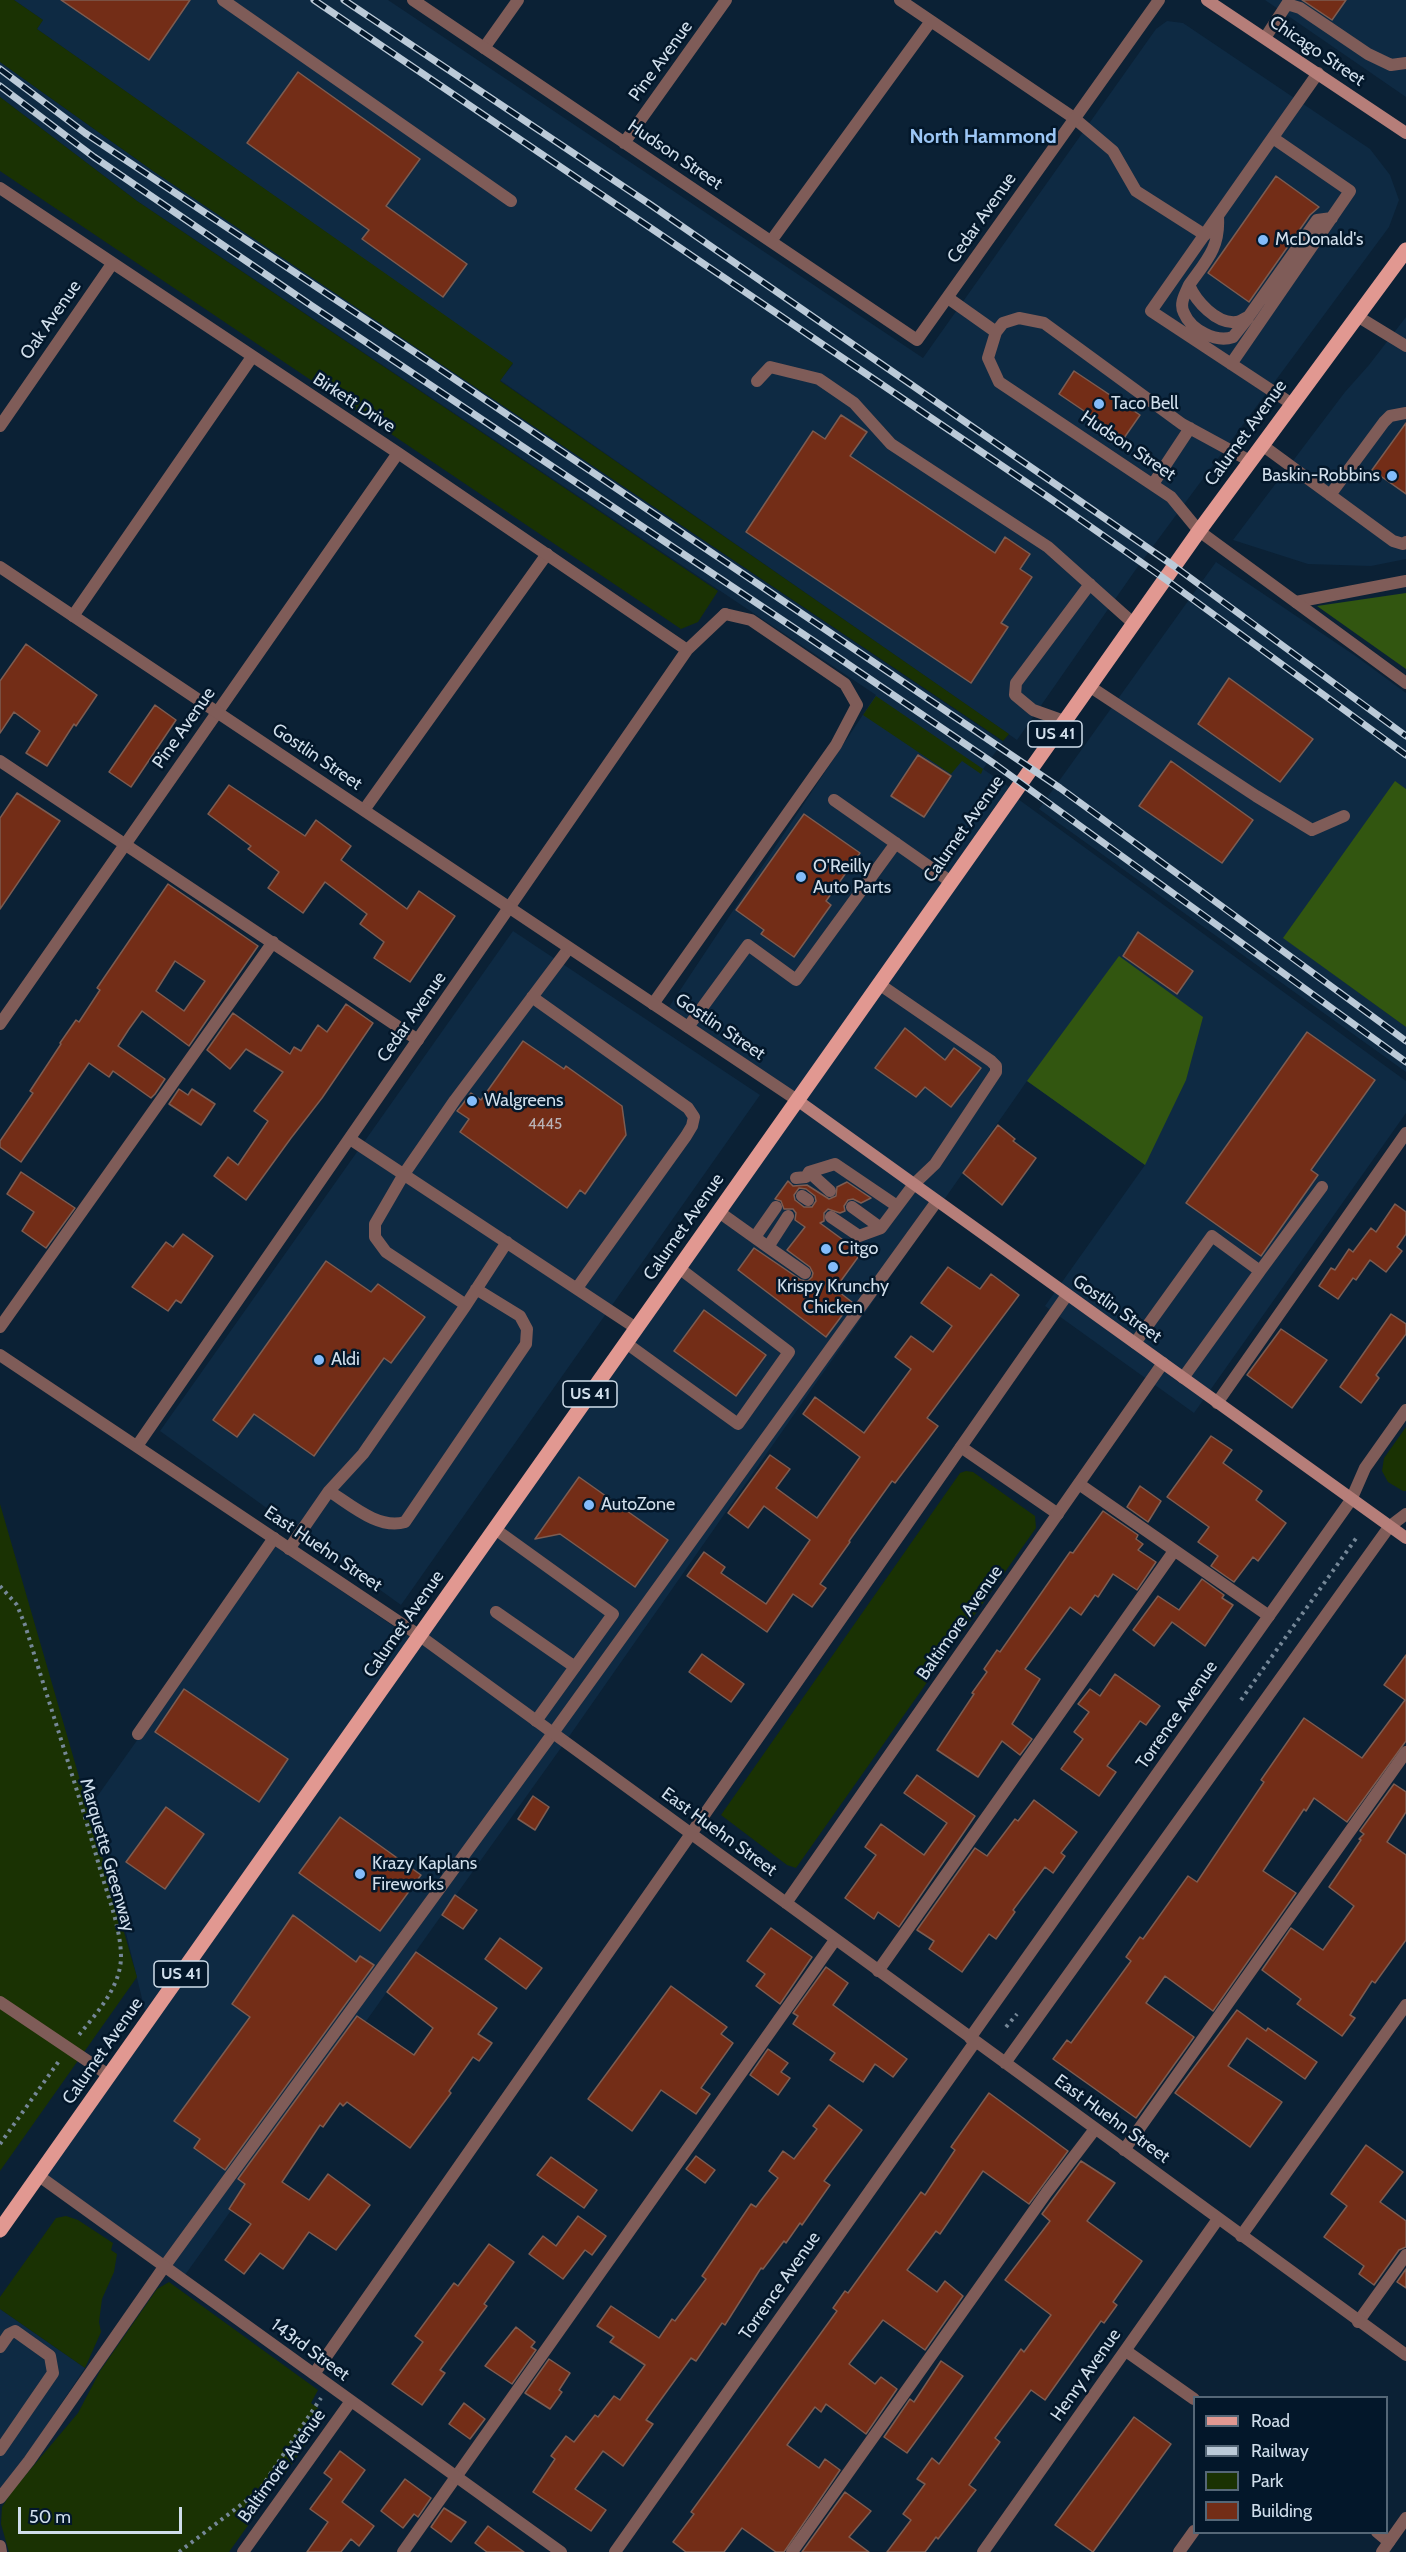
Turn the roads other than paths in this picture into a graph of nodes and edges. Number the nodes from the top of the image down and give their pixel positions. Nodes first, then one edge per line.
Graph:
1 (223, 0) edge
2 (413, 0) edge
3 (518, 0) edge
4 (726, 0) edge
5 (900, 0) edge
6 (1159, 0) edge
7 (1207, 0) edge
8 (1286, 2) edge
9 (931, 21) junction
10 (1265, 38) junction
11 (484, 48) junction
12 (1406, 63) edge
13 (1318, 73) junction
14 (1074, 118) junction
15 (1406, 133) edge
16 (1273, 138) junction
17 (624, 143) junction
18 (0, 188) edge
19 (511, 201) dead end
20 (1218, 217) junction
21 (1332, 218) junction
22 (1205, 235) junction
23 (771, 241) junction
24 (1406, 250) edge
25 (112, 264) junction
26 (1188, 285) junction
27 (948, 298) junction
28 (1249, 316) junction
29 (1357, 316) junction
30 (996, 332) junction
31 (917, 340) joint
32 (1406, 346) edge
33 (252, 357) junction
34 (1231, 364) junction
35 (757, 381) dead end
36 (1292, 404) junction
37 (1406, 413) edge
38 (0, 426) edge
39 (1190, 428) junction
40 (1262, 445) junction
41 (398, 453) junction
42 (1250, 461) junction
43 (1153, 484) junction
44 (1330, 495) junction
45 (1198, 531) junction
46 (1406, 542) edge
47 (546, 554) junction
48 (0, 567) edge
49 (1406, 581) edge
50 (1090, 585) junction
51 (1296, 602) junction
52 (73, 616) junction
53 (1133, 623) junction
54 (687, 650) junction
55 (1406, 683) edge
56 (1089, 686) junction
57 (218, 712) junction
58 (1065, 721) junction
59 (0, 761) edge
60 (834, 800) dead end
61 (364, 810) junction
62 (1344, 816) dead end
63 (896, 843) junction
64 (126, 844) junction
65 (951, 882) junction
66 (509, 908) junction
67 (273, 942) junction
68 (569, 948) junction
69 (879, 984) junction
70 (532, 997) junction
71 (653, 1004) junction
72 (0, 1024) edge
73 (688, 1027) junction
74 (418, 1040) junction
75 (797, 1100) junction
76 (1406, 1132) edge
77 (350, 1138) junction
78 (404, 1174) junction
79 (914, 1184) junction
80 (1322, 1187) dead end
81 (830, 1191) dead end
82 (937, 1201) junction
83 (897, 1206) junction
84 (776, 1207) dead end
85 (852, 1207) dead end
86 (718, 1212) junction
87 (789, 1216) dead end
88 (831, 1216) dead end
89 (881, 1228) junction
90 (755, 1237) junction
91 (507, 1242) junction
92 (768, 1247) junction
93 (679, 1268) junction
94 (1260, 1271) junction
95 (805, 1274) dead end
96 (577, 1288) junction
97 (476, 1289) junction
98 (1067, 1295) junction
99 (466, 1305) junction
100 (0, 1327) edge
101 (636, 1328) junction
102 (626, 1343) junction
103 (1135, 1343) junction
104 (0, 1355) edge
105 (1163, 1363) junction
106 (1184, 1378) junction
107 (1217, 1403) junction
108 (1406, 1410) edge
109 (137, 1446) junction
110 (961, 1447) junction
111 (1079, 1484) junction
112 (329, 1491) junction
113 (1351, 1500) junction
114 (1058, 1514) junction
115 (1406, 1514) edge
116 (1389, 1527) junction
117 (495, 1530) junction
118 (274, 1538) junction
119 (1406, 1539) edge
120 (290, 1549) junction
121 (1174, 1551) junction
122 (496, 1612) dead end
123 (1269, 1616) junction
124 (420, 1636) junction
125 (574, 1667) junction
126 (536, 1721) junction
127 (554, 1733) junction
128 (138, 1734) dead end
129 (1406, 1752) edge
130 (692, 1834) junction
131 (786, 1903) junction
132 (836, 1940) junction
133 (878, 1971) junction
134 (0, 2002) edge
135 (1406, 2005) edge
136 (973, 2040) junction
137 (1005, 2063) junction
138 (110, 2076) junction
139 (1095, 2129) junction
140 (1124, 2150) junction
141 (39, 2176) junction
142 (1218, 2219) junction
143 (0, 2230) edge
144 (1241, 2236) junction
145 (1406, 2255) edge
146 (164, 2267) junction
147 (1358, 2322) junction
148 (0, 2347) edge
149 (1126, 2351) junction
150 (1406, 2355) edge
151 (314, 2374) junction
152 (1193, 2398) edge
153 (351, 2401) junction
154 (0, 2450) edge
155 (456, 2477) junction
156 (0, 2498) edge
157 (1404, 2524) edge
158 (1193, 2532) edge
159 (1378, 2534) edge
160 (0, 2546) edge
161 (1386, 2547) edge
162 (1, 2552) edge
163 (243, 2552) edge
164 (403, 2552) edge
165 (561, 2552) edge
166 (615, 2552) edge
167 (792, 2552) edge
168 (983, 2552) edge
169 (1179, 2552) edge

1 - 19 street
2 - 11 street, Hudson Street
3 - 11 street
4 - 17 street, Pine Avenue
5 - 9 street
6 - 14 street, Cedar Avenue
7 - 10 main road, Chicago Street
8 - 10 street
8 - 12 street
9 - 14 street
9 - 23 street
10 - 13 main road, Chicago Street
11 - 17 street, Hudson Street
13 - 15 main road, Chicago Street
13 - 16 street
14 - 22 street
14 - 27 street, Cedar Avenue
16 - 20 street
16 - 21 street
17 - 23 street, Hudson Street
18 - 25 street, Birkett Drive
20 - 22 street
20 - 26 street
21 - 28 street
21 - 34 street
22 - 34 street
23 - 31 street, Hudson Street
24 - 29 main road, Calumet Avenue / US 41
25 - 33 street, Birkett Drive
25 - 38 street, Oak Avenue
26 - 28 street
26 - 28 street
27 - 30 street
27 - 31 street, Cedar Avenue
29 - 32 street
29 - 36 main road, Calumet Avenue / US 41
30 - 39 street
30 - 43 street, Hudson Street
33 - 41 street, Birkett Drive
33 - 52 street
34 - 36 street
35 - 50 street
36 - 40 main road, Calumet Avenue / US 41
37 - 44 street
39 - 42 street
39 - 43 street
40 - 42 main road, Calumet Avenue / US 41
40 - 44 street
41 - 47 street, Birkett Drive
41 - 57 street, Pine Avenue
42 - 45 main road, Calumet Avenue / US 41
43 - 45 street, Hudson Street
44 - 46 street
45 - 51 street, Hudson Street
45 - 53 main road, Calumet Avenue / US 41
47 - 54 street, Birkett Drive
47 - 61 street
48 - 52 street, Gostlin Street
49 - 51 street
50 - 53 street
50 - 58 street
51 - 55 street, Hudson Street
52 - 57 street, Gostlin Street
53 - 56 main road, Calumet Avenue / US 41
54 - 66 street, Cedar Avenue
54 - 71 street, Cedar Avenue
56 - 58 main road, Calumet Avenue / US 41
56 - 62 street
57 - 61 street, Gostlin Street
57 - 64 street, Pine Avenue
58 - 65 main road, Calumet Avenue / US 41
59 - 64 street
60 - 63 street
61 - 66 street, Gostlin Street
63 - 65 street
63 - 73 street
64 - 67 street
64 - 72 street, Pine Avenue
65 - 69 main road, Calumet Avenue / US 41
66 - 68 street, Gostlin Street
66 - 74 street, Cedar Avenue
67 - 74 street
67 - 100 street
68 - 70 street
68 - 71 street, Gostlin Street
69 - 75 main road, Calumet Avenue / US 41
69 - 79 street
70 - 78 street
70 - 96 street
71 - 73 street, Gostlin Street
73 - 75 street, Gostlin Street
74 - 77 street, Cedar Avenue
75 - 79 main road, Gostlin Street
75 - 86 main road, Calumet Avenue / US 41
76 - 107 street
77 - 78 street
77 - 109 street, Cedar Avenue
78 - 91 street
78 - 99 street
79 - 82 main road, Gostlin Street
79 - 83 street
80 - 94 street
81 - 83 street
82 - 98 main road, Gostlin Street
82 - 127 street
83 - 89 street
84 - 90 street
85 - 89 street
86 - 90 street
86 - 93 main road, Calumet Avenue / US 41
87 - 92 street
88 - 89 street
90 - 92 street
91 - 96 street
91 - 97 street
92 - 95 street
93 - 101 main road, Calumet Avenue / US 41
93 - 102 street
94 - 103 street
94 - 106 street
96 - 101 street
97 - 99 street
97 - 112 street
98 - 103 main road, Gostlin Street
98 - 110 street
99 - 112 street
101 - 102 main road, Calumet Avenue / US 41
102 - 117 main road, Calumet Avenue / US 41
103 - 105 main road, Gostlin Street
104 - 109 street, East Huehn Street
105 - 106 main road, Gostlin Street
105 - 111 street, Baltimore Avenue
106 - 107 main road, Gostlin Street
107 - 113 main road, Gostlin Street
108 - 113 street, Torrence Avenue
109 - 118 street, East Huehn Street
110 - 114 street
110 - 130 street
111 - 114 street, Baltimore Avenue
111 - 121 street
112 - 120 street
113 - 116 main road, Gostlin Street
113 - 123 street, Torrence Avenue
114 - 131 street, Baltimore Avenue
115 - 116 street
116 - 119 main road, Gostlin Street
116 - 137 street
117 - 124 main road, Calumet Avenue / US 41
117 - 125 street
118 - 120 street, East Huehn Street
118 - 128 street
120 - 124 street, East Huehn Street
121 - 123 street
121 - 133 street
122 - 125 street
123 - 136 street, Torrence Avenue
124 - 126 street, East Huehn Street
124 - 138 main road, Calumet Avenue / US 41
125 - 126 street
126 - 127 street, East Huehn Street
127 - 130 street, East Huehn Street
127 - 146 street
129 - 140 street
130 - 131 street, East Huehn Street
130 - 151 street
131 - 132 street, East Huehn Street
132 - 133 street, East Huehn Street
132 - 155 street
133 - 136 street, East Huehn Street
134 - 138 street
135 - 144 street
136 - 137 street, East Huehn Street
136 - 166 street, Torrence Avenue
137 - 139 street, East Huehn Street
138 - 141 main road, Calumet Avenue / US 41
139 - 140 street, East Huehn Street
139 - 167 street
140 - 142 street, East Huehn Street
141 - 143 main road, Calumet Avenue / US 41
141 - 146 street, 143rd Street
142 - 144 street, East Huehn Street
142 - 149 street, Henry Avenue
144 - 147 street, East Huehn Street
145 - 147 street
146 - 151 street, 143rd Street
146 - 156 street
147 - 150 street, East Huehn Street
148 - 154 street
149 - 152 street
149 - 168 street, Henry Avenue
151 - 153 street, 143rd Street
153 - 155 street, 143rd Street
153 - 163 street, Baltimore Avenue
155 - 164 street
155 - 165 street, 143rd Street
157 - 161 street
158 - 169 street
159 - 161 street
160 - 162 street

